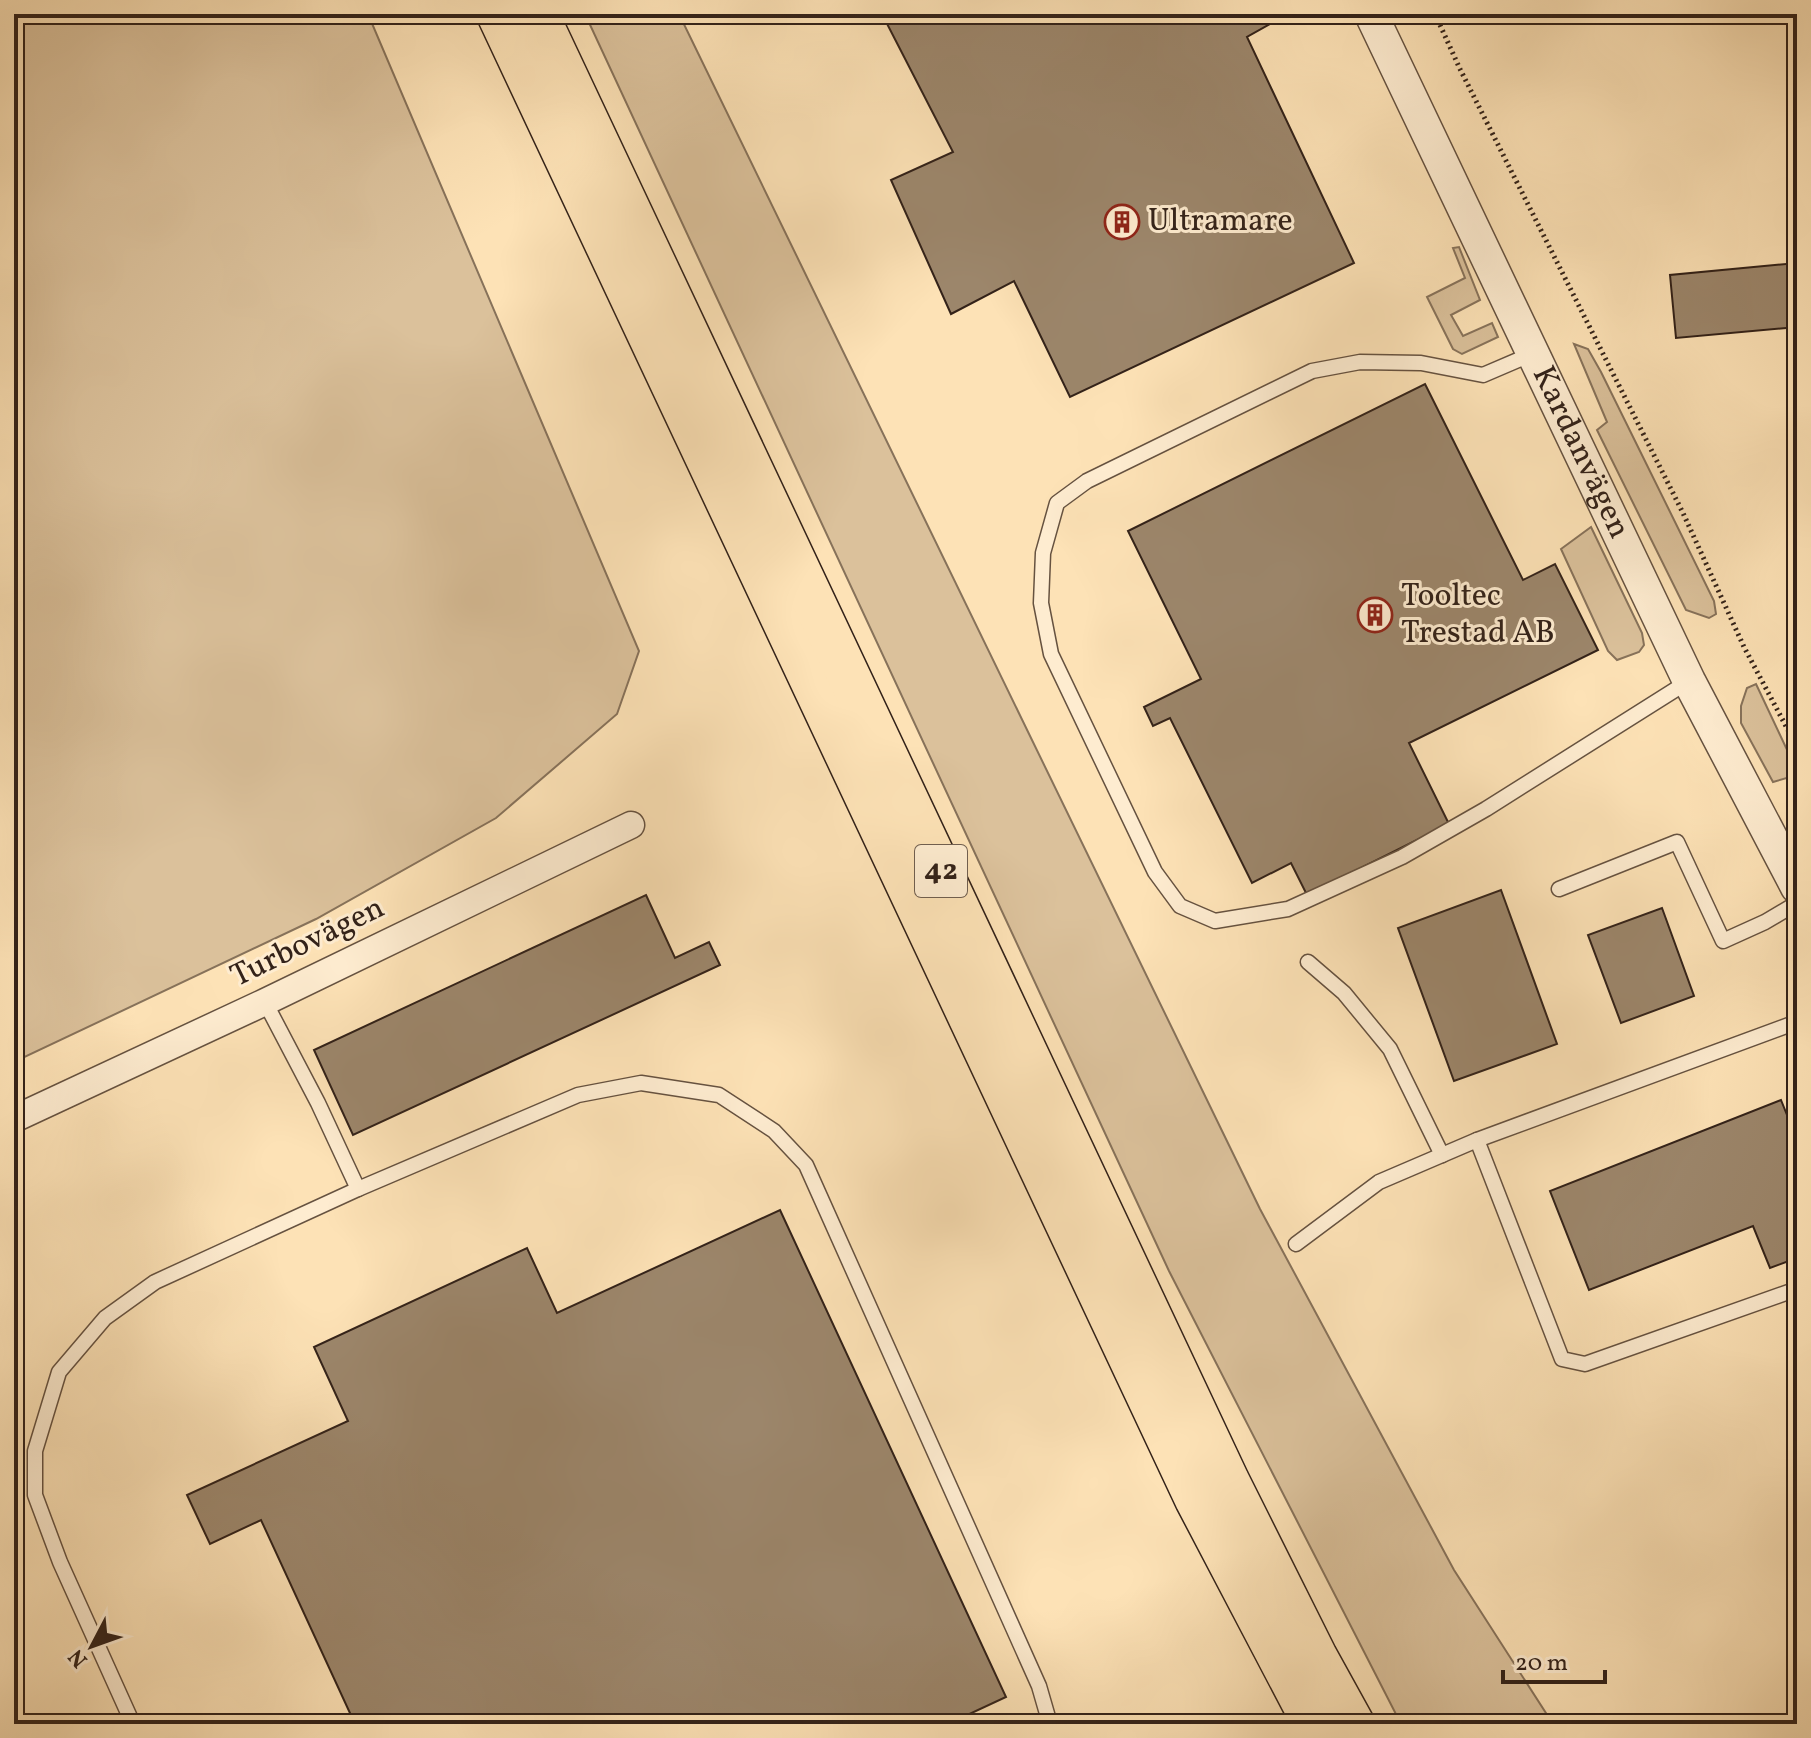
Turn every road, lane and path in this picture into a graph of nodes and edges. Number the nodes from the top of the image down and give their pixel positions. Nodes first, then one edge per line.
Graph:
1 (498, 14) edge
2 (537, 14) edge
3 (1371, 14) edge
4 (1435, 14) edge
5 (1532, 354) junction
6 (1689, 681) junction
7 (1797, 747) edge
8 (631, 825) dead end
9 (1797, 887) edge
10 (1559, 889) dead end
11 (1797, 903) edge
12 (1308, 962) dead end
13 (265, 1002) junction
14 (1797, 1022) edge
15 (14, 1119) edge
16 (1477, 1140) junction
17 (1442, 1155) junction
18 (358, 1189) junction
19 (1296, 1244) dead end
20 (1797, 1289) edge
21 (133, 1724) edge
22 (1050, 1724) edge
23 (1314, 1724) edge
24 (1353, 1724) edge

1 - 23 main road, 42
2 - 24 main road, 42
3 - 5 street, Kardanvägen
4 - 7 path
5 - 6 street, Kardanvägen
5 - 6 lane
6 - 9 street, Kardanvägen
8 - 13 street, Turbovägen
10 - 11 lane
12 - 17 lane
13 - 15 street, Turbovägen
13 - 18 lane
14 - 16 lane
16 - 17 lane
16 - 20 lane
17 - 19 lane
18 - 21 lane
18 - 22 lane

